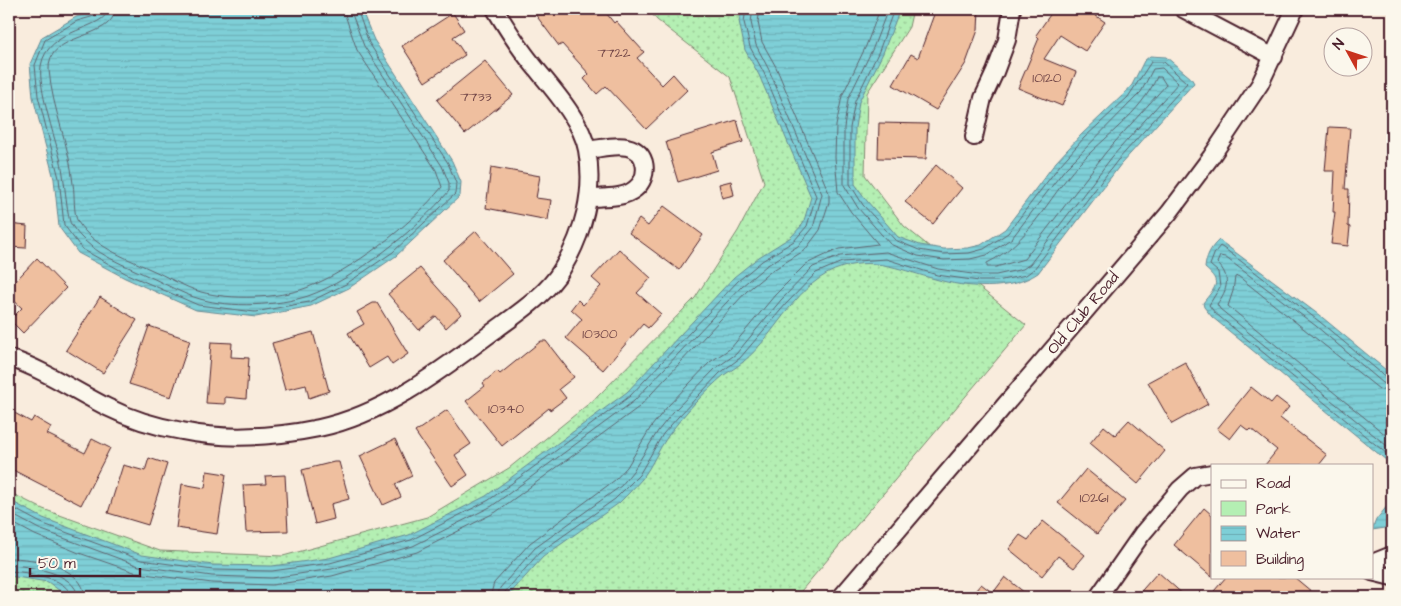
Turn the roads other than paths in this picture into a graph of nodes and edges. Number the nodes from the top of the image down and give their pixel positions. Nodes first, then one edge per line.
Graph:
1 (495, 9) edge
2 (1012, 9) edge
3 (1183, 9) edge
4 (1295, 9) edge
5 (1274, 57) junction
6 (974, 137) dead end
7 (587, 150) junction
8 (589, 198) junction
9 (9, 358) edge
10 (1211, 473) edge
11 (1392, 555) edge
12 (1374, 563) edge
13 (1374, 572) edge
14 (1392, 577) edge
15 (841, 597) edge
16 (1098, 597) edge

1 - 7 street
2 - 6 street
3 - 5 street
4 - 5 street, Old Club Road
5 - 15 street, Old Club Road
7 - 8 street
7 - 8 street
8 - 9 street
10 - 16 street
11 - 12 street
13 - 14 street

